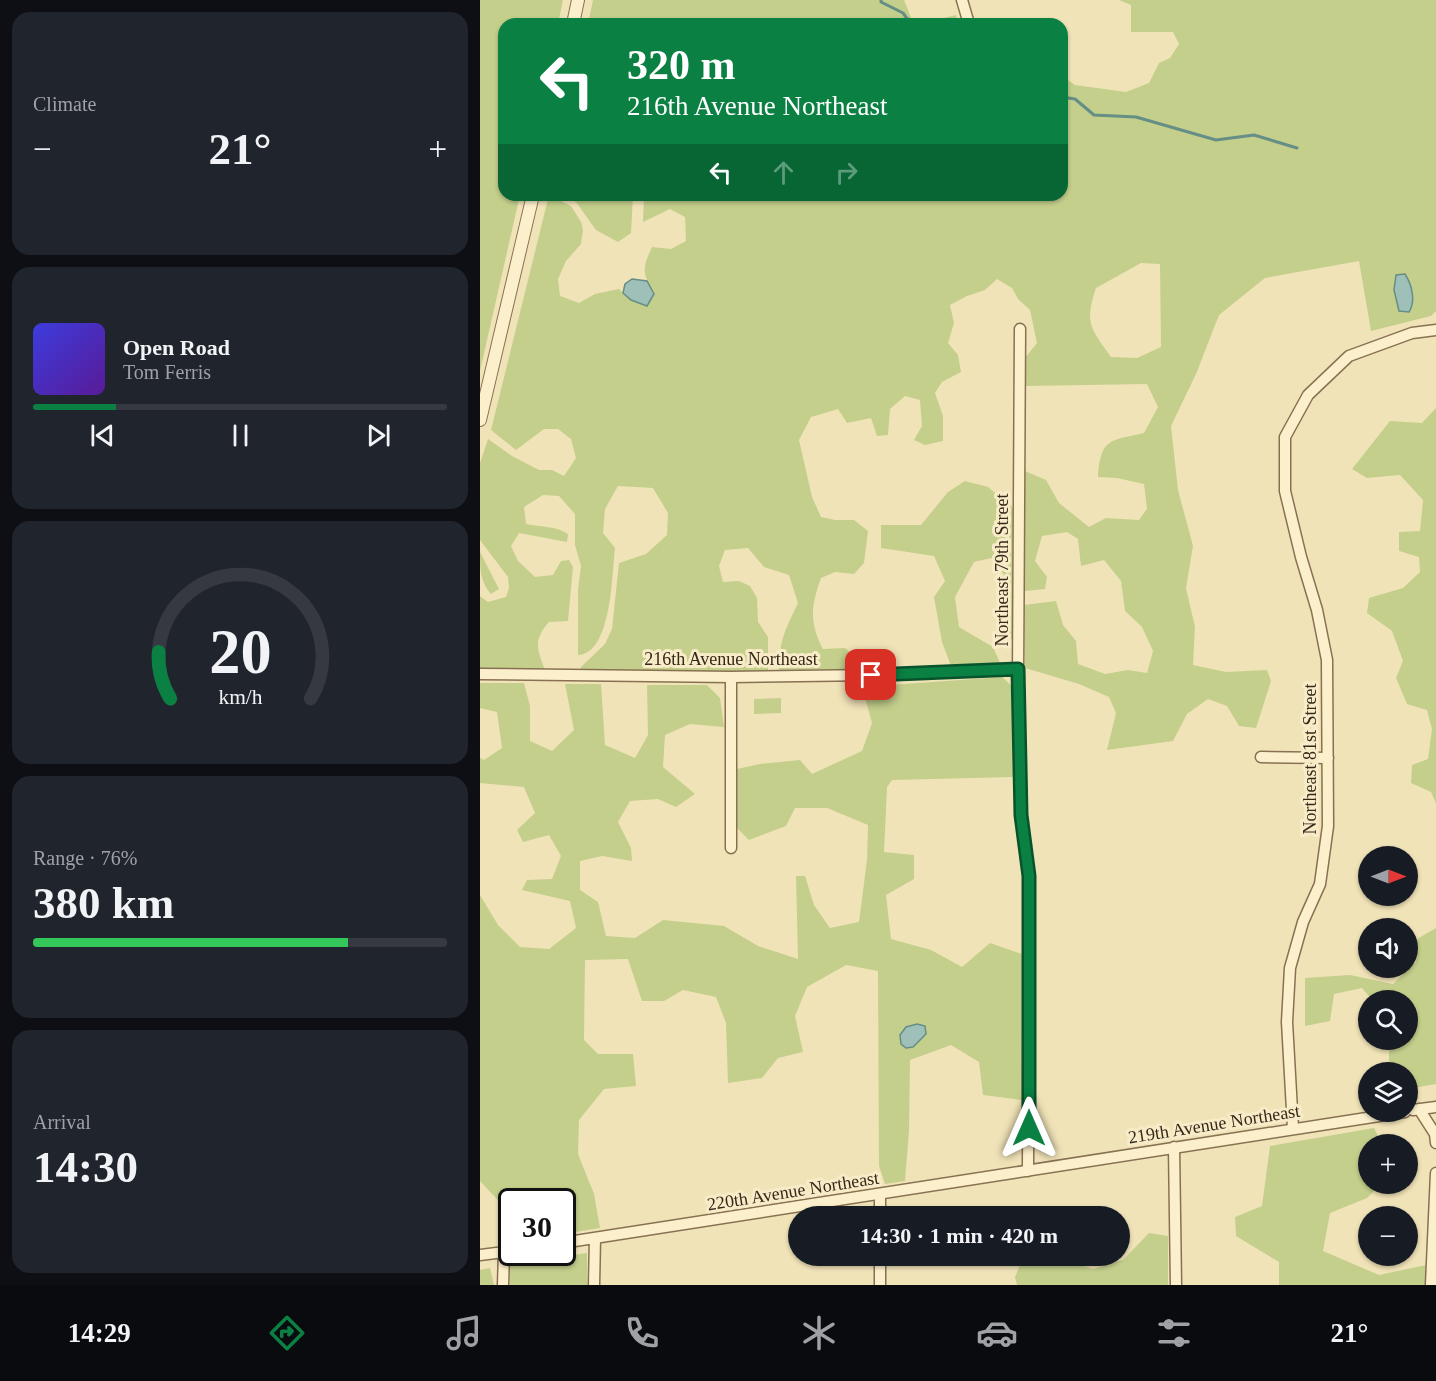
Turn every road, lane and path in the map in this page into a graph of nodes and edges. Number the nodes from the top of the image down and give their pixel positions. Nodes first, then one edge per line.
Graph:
1 (578, 0) edge
2 (962, 0) edge
3 (574, 18) edge
4 (967, 18) edge
5 (532, 201) edge
6 (1020, 329) dead end
7 (1436, 330) edge
8 (480, 420) edge
9 (1018, 669) junction
10 (480, 674) edge
11 (731, 677) junction
12 (1261, 757) dead end
13 (1328, 758) junction
14 (731, 848) dead end
15 (1436, 1107) edge
16 (1419, 1109) joint
17 (1358, 1118) edge
18 (1293, 1128) junction
19 (1436, 1143) edge
20 (1174, 1147) junction
21 (1028, 1171) junction
22 (1436, 1173) edge
23 (880, 1194) junction
24 (880, 1206) edge
25 (595, 1238) junction
26 (576, 1241) edge
27 (498, 1252) edge
28 (480, 1255) edge
29 (506, 1266) edge
30 (880, 1266) edge
31 (503, 1285) edge
32 (594, 1285) edge
33 (880, 1285) edge
34 (1176, 1285) edge
35 (1431, 1285) edge

1 - 3 street
2 - 4 street
5 - 8 street
6 - 9 street, Northeast 79th Street
7 - 13 street, Northeast 81st Street
9 - 11 street, 216th Avenue Northeast
9 - 21 street, Northeast 79th Street
10 - 11 street, 216th Avenue Northeast
11 - 14 street
12 - 13 street
13 - 18 street, Northeast 81st Street
15 - 16 street, 219th Avenue Northeast
16 - 19 street
17 - 18 street, 219th Avenue Northeast
18 - 20 street, 219th Avenue Northeast
20 - 21 street, 219th Avenue Northeast
20 - 34 street
21 - 23 street, 220th Avenue Northeast
22 - 35 street
23 - 24 street
23 - 25 street, 220th Avenue Northeast
25 - 26 street, 220th Avenue Northeast
25 - 32 street
27 - 28 street
29 - 31 street
30 - 33 street

